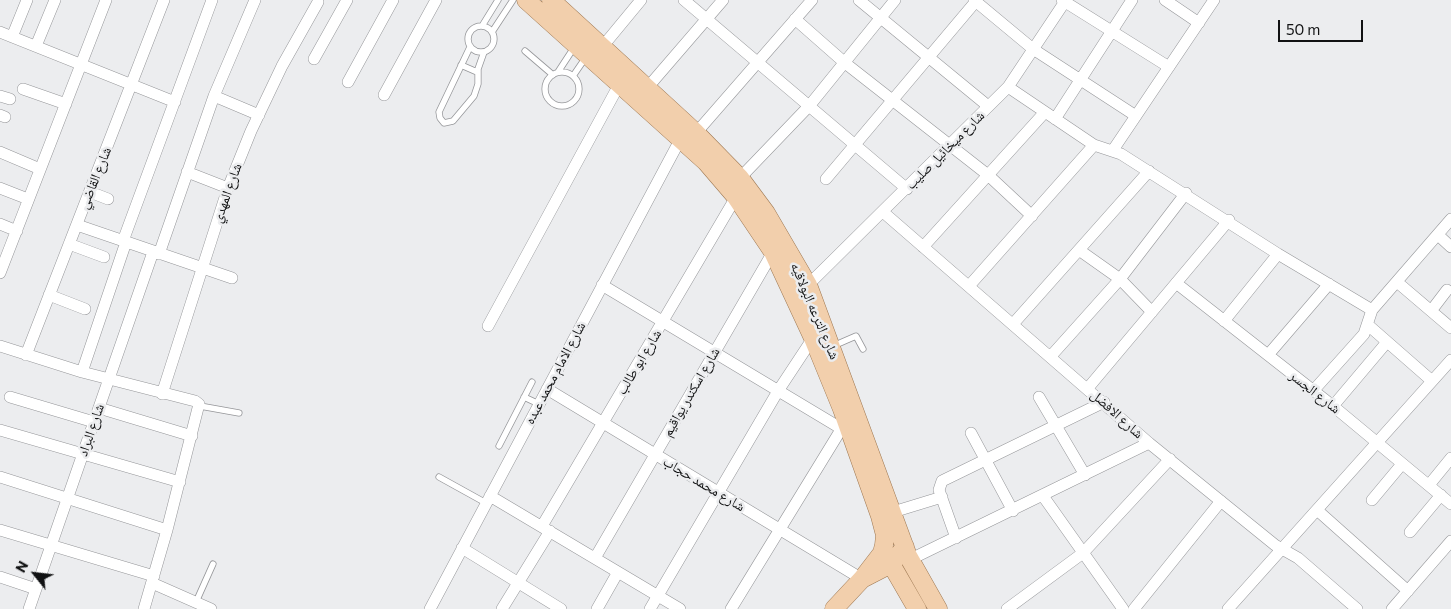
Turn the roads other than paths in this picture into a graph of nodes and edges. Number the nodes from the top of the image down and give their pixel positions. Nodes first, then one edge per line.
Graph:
1 (27, 0) edge
2 (54, 0) edge
3 (106, 0) edge
4 (164, 0) edge
5 (212, 0) edge
6 (255, 0) edge
7 (347, 0) edge
8 (393, 0) edge
9 (436, 0) edge
10 (498, 0) edge
11 (513, 0) edge
12 (526, 0) edge
13 (641, 0) edge
14 (684, 0) edge
15 (723, 0) edge
16 (812, 0) edge
17 (859, 0) edge
18 (895, 0) edge
19 (1132, 0) edge
20 (1165, 0) edge
21 (1214, 0) edge
22 (554, 1) edge
23 (975, 1) edge
24 (1064, 1) edge
25 (318, 2) dead end
26 (881, 18) junction
27 (796, 19) junction
28 (706, 20) junction
29 (1199, 23) junction
30 (482, 26) junction
31 (0, 32) edge
32 (492, 32) junction
33 (1112, 32) junction
34 (12, 37) junction
35 (36, 46) junction
36 (603, 46) junction
37 (470, 47) junction
38 (582, 49) junction
39 (1033, 49) junction
40 (525, 50) dead end
41 (484, 52) junction
42 (929, 57) junction
43 (314, 60) dead end
44 (82, 63) junction
45 (758, 63) junction
46 (845, 63) junction
47 (461, 65) junction
48 (1169, 67) junction
49 (477, 72) junction
50 (556, 74) junction
51 (573, 76) junction
52 (1080, 80) junction
53 (348, 82) dead end
54 (620, 83) junction
55 (132, 85) junction
56 (648, 87) junction
57 (1008, 87) junction
58 (24, 89) dead end
59 (384, 95) dead end
60 (214, 96) junction
61 (893, 100) junction
62 (175, 102) junction
63 (66, 104) junction
64 (810, 106) junction
65 (988, 106) junction
66 (259, 115) junction
67 (1050, 116) junction
68 (1136, 116) junction
69 (688, 136) junction
70 (855, 145) junction
71 (950, 145) junction
72 (1094, 145) junction
73 (1113, 150) junction
74 (0, 152) edge
75 (40, 169) junction
76 (1149, 171) junction
77 (187, 172) junction
78 (988, 175) junction
79 (740, 178) junction
80 (826, 179) dead end
81 (0, 188) edge
82 (228, 188) junction
83 (907, 189) junction
84 (90, 192) junction
85 (1186, 193) junction
86 (736, 197) junction
87 (28, 199) junction
88 (108, 199) dead end
89 (883, 212) junction
90 (1032, 216) junction
91 (1451, 219) edge
92 (1229, 220) junction
93 (0, 224) edge
94 (77, 225) junction
95 (16, 231) junction
96 (1438, 234) junction
97 (125, 242) junction
98 (69, 244) junction
99 (924, 247) junction
100 (1451, 247) edge
101 (1079, 250) junction
102 (773, 252) junction
103 (156, 253) junction
104 (1278, 254) junction
105 (104, 256) dead end
106 (201, 268) junction
107 (0, 272) edge
108 (232, 278) dead end
109 (1120, 279) junction
110 (1397, 282) junction
111 (1176, 284) junction
112 (1329, 284) junction
113 (602, 285) junction
114 (808, 285) junction
115 (969, 286) junction
116 (1447, 290) dead end
117 (49, 295) junction
118 (85, 309) dead end
119 (1372, 310) junction
120 (1431, 310) junction
121 (1152, 312) junction
122 (663, 322) junction
123 (1224, 322) junction
124 (1013, 324) junction
125 (1368, 325) junction
126 (488, 326) dead end
127 (1451, 328) edge
128 (813, 338) junction
129 (1387, 342) junction
130 (0, 346) edge
131 (831, 347) junction
132 (863, 349) dead end
133 (714, 353) junction
134 (1268, 355) junction
135 (26, 356) junction
136 (1051, 356) junction
137 (1451, 360) edge
138 (82, 372) junction
139 (108, 380) junction
140 (1432, 381) junction
141 (532, 382) dead end
142 (547, 388) junction
143 (1088, 388) junction
144 (778, 391) junction
145 (1313, 391) junction
146 (162, 394) junction
147 (1039, 396) dead end
148 (10, 397) dead end
149 (524, 397) junction
150 (1104, 402) junction
151 (539, 404) junction
152 (200, 406) junction
153 (1333, 406) junction
154 (98, 408) junction
155 (239, 413) dead end
156 (846, 416) junction
157 (94, 422) junction
158 (603, 423) junction
159 (1056, 425) junction
160 (0, 430) edge
161 (971, 433) dead end
162 (192, 436) junction
163 (1377, 442) junction
164 (1149, 443) junction
165 (498, 446) dead end
166 (655, 454) junction
167 (82, 455) junction
168 (1451, 458) edge
169 (1170, 459) junction
170 (985, 460) junction
171 (1402, 464) junction
172 (1085, 475) junction
173 (0, 477) edge
174 (439, 477) dead end
175 (180, 482) junction
176 (1429, 484) junction
177 (720, 493) junction
178 (1440, 495) junction
179 (1043, 496) junction
180 (942, 497) junction
181 (67, 498) junction
182 (488, 499) junction
183 (1372, 500) dead end
184 (1221, 501) junction
185 (1451, 504) edge
186 (1317, 510) junction
187 (1013, 511) junction
188 (893, 512) junction
189 (546, 529) junction
190 (0, 530) edge
191 (167, 530) junction
192 (780, 530) junction
193 (1410, 532) dead end
194 (956, 538) junction
195 (1451, 541) edge
196 (51, 545) junction
197 (462, 548) junction
198 (1283, 550) junction
199 (1083, 553) junction
200 (907, 554) junction
201 (595, 558) junction
202 (213, 564) dead end
203 (891, 564) junction
204 (618, 572) junction
205 (0, 577) edge
206 (862, 579) junction
207 (153, 580) junction
208 (518, 582) junction
209 (36, 589) junction
210 (1408, 591) junction
211 (658, 596) junction
212 (189, 603) edge
213 (1024, 604) edge
214 (1394, 608) edge
215 (29, 609) edge
216 (144, 609) edge
217 (211, 609) edge
218 (430, 609) edge
219 (502, 609) edge
220 (561, 609) edge
221 (598, 609) edge
222 (650, 609) edge
223 (680, 609) edge
224 (731, 609) edge
225 (834, 609) edge
226 (917, 609) edge
227 (938, 609) edge
228 (1007, 609) edge
229 (1123, 609) edge
230 (1134, 609) edge
231 (1229, 609) edge
232 (1357, 609) edge

1 - 34 street
2 - 35 street
3 - 44 street
4 - 55 street, شارع القاضي
5 - 62 street
6 - 60 street, شارع البراد
7 - 43 street
8 - 53 street
9 - 59 street
10 - 30 lane
11 - 32 lane
12 - 38 main road, شارع الترعه البولاقيه
13 - 36 street
14 - 28 street
15 - 28 street
16 - 27 street, شارع الامام محمد عبده
17 - 26 street
18 - 26 street
19 - 33 street
20 - 29 street
21 - 29 street
22 - 36 main road, شارع الترعه البولاقيه
23 - 39 street
23 - 42 street
24 - 33 street
24 - 39 street, شارع ميخائيل صليب
25 - 66 street, شارع المهدي
26 - 42 street
26 - 46 street
27 - 45 street, شارع الامام محمد عبده
27 - 46 street
28 - 45 street
28 - 56 street
29 - 48 street
30 - 32 lane
30 - 37 lane
31 - 34 street
32 - 41 lane
33 - 48 street
33 - 52 street
34 - 35 street
35 - 44 street
36 - 56 main road, شارع الترعه البولاقيه
37 - 41 lane
37 - 47 lane
38 - 50 lane
38 - 51 lane
38 - 54 main road, شارع الترعه البولاقيه
39 - 52 street
39 - 57 street, شارع ميخائيل صليب
40 - 50 lane
41 - 49 lane
42 - 61 street
42 - 65 street
44 - 55 street
44 - 63 street
45 - 64 street
45 - 69 street, شارع الامام محمد عبده
46 - 61 street
46 - 64 street
47 - 49 lane
47 - 49 lane
48 - 68 street
50 - 51 lane
50 - 51 lane
52 - 67 street
52 - 68 street
54 - 69 main road, شارع الترعه البولاقيه
54 - 126 street
55 - 62 street
55 - 84 street, شارع القاضي
56 - 69 main road, شارع الترعه البولاقيه
57 - 65 street, شارع ميخائيل صليب
57 - 67 street
58 - 63 street
60 - 66 street
60 - 77 street, شارع البراد
61 - 70 street
61 - 71 street
62 - 97 street
63 - 75 street
64 - 70 street
64 - 79 street
65 - 71 street, شارع ميخائيل صليب
66 - 82 street, شارع المهدي
67 - 72 street
67 - 78 street
68 - 73 street
69 - 79 main road, شارع الترعه البولاقيه
69 - 86 main road, شارع الترعه البولاقيه
69 - 113 street, شارع الامام محمد عبده
70 - 80 street
70 - 83 street
71 - 78 street
71 - 83 street, شارع ميخائيل صليب
72 - 73 street
72 - 90 street
73 - 76 street
74 - 75 street
75 - 87 street
76 - 85 street
76 - 101 street
77 - 82 street
77 - 103 street, شارع البراد
78 - 90 street
78 - 99 street
79 - 114 main road, شارع الترعه البولاقيه
81 - 87 street
82 - 106 street, شارع المهدي
83 - 89 street, شارع ميخائيل صليب
84 - 88 street
84 - 94 street, شارع القاضي
85 - 92 street
85 - 109 street
86 - 102 main road, شارع الترعه البولاقيه
86 - 122 street, شارع ابو طالب
87 - 95 street
89 - 99 street, شارع الافضل
89 - 114 street, شارع ميخائيل صليب
90 - 115 street
91 - 96 street
92 - 104 street
92 - 111 street
93 - 95 street
94 - 97 street
94 - 98 street, شارع القاضي
95 - 107 street
96 - 100 street
96 - 110 street
97 - 103 street
97 - 138 street
98 - 105 street
98 - 117 street, شارع القاضي
99 - 115 street, شارع الافضل
101 - 109 street
101 - 124 street
102 - 128 main road, شارع الترعه البولاقيه
102 - 133 street, شارع اسكندر يواقيم
103 - 106 street
103 - 139 street, شارع البراد
104 - 112 street
104 - 123 street
106 - 108 street
106 - 146 street, شارع المهدي
109 - 121 street
109 - 136 street
110 - 119 street
110 - 120 street
111 - 121 street
111 - 123 street, شارع الجسر
112 - 119 street
112 - 134 street
113 - 122 street
113 - 142 street, شارع الامام محمد عبده
114 - 131 main road, شارع الترعه البولاقيه
115 - 124 street, شارع الافضل
116 - 120 street
117 - 118 street
117 - 135 street, شارع القاضي
119 - 125 street
120 - 127 street
121 - 143 street
122 - 133 street
122 - 158 street, شارع ابو طالب
123 - 134 street, شارع الجسر
124 - 136 street, شارع الافضل
125 - 129 street
125 - 145 street
128 - 144 street
128 - 156 main road, شارع الترعه البولاقيه
129 - 140 street
129 - 153 street
130 - 135 street
131 - 132 lane
131 - 156 main road, شارع الترعه البولاقيه
133 - 144 street
133 - 166 street, شارع اسكندر يواقيم
134 - 145 street, شارع الجسر
135 - 138 street
136 - 143 street, شارع الافضل
137 - 140 street
138 - 139 street
139 - 146 street
139 - 154 street, شارع البراد
140 - 163 street
141 - 149 lane
142 - 151 street, شارع الامام محمد عبده
142 - 158 street, شارع محمد حجاب
143 - 150 street, شارع الافضل
144 - 156 street
144 - 177 street
145 - 153 street, شارع الجسر
146 - 152 street
147 - 159 street
148 - 157 street
149 - 151 lane
149 - 165 lane
150 - 159 street
150 - 164 street, شارع الافضل
151 - 182 street, شارع الامام محمد عبده
152 - 155 lane
152 - 162 street
153 - 163 street, شارع الجسر
154 - 157 street, شارع البراد
154 - 162 street
156 - 188 main road, شارع الترعه البولاقيه
156 - 192 street
156 - 206 main road, شارع الترعه البولاقيه
157 - 167 street, شارع البراد
158 - 166 street, شارع محمد حجاب
158 - 189 street, شارع ابو طالب
159 - 170 street
159 - 172 street
160 - 167 street
161 - 170 street
162 - 175 street
163 - 171 street, شارع الجسر
163 - 186 street
164 - 169 street, شارع الافضل
164 - 172 street
166 - 177 street, شارع محمد حجاب
166 - 201 street, شارع اسكندر يواقيم
167 - 175 street
167 - 181 street, شارع البراد
168 - 176 street
169 - 184 street, شارع الافضل
169 - 199 street
170 - 180 street
170 - 187 street
171 - 176 street, شارع الجسر
171 - 183 street
172 - 179 street
173 - 181 street
174 - 182 lane
175 - 191 street
176 - 178 street, شارع الجسر
177 - 192 street, شارع محمد حجاب
177 - 211 street
178 - 185 street, شارع الجسر
178 - 193 street
179 - 187 street
179 - 199 street
180 - 188 street
180 - 194 street
181 - 191 street
181 - 196 street, شارع البراد
182 - 189 street
182 - 197 street, شارع الامام محمد عبده
184 - 198 street, شارع الافضل
184 - 230 street
186 - 198 street
186 - 210 street
187 - 194 street
188 - 200 main road, شارع الترعه البولاقيه
189 - 201 street
189 - 208 street, شارع ابو طالب
190 - 196 street
191 - 207 street
192 - 206 street, شارع محمد حجاب
192 - 224 street
194 - 200 street
195 - 210 street
196 - 207 street
196 - 209 street, شارع البراد
197 - 208 street
197 - 218 street, شارع الامام محمد عبده
198 - 231 street
198 - 232 street, شارع الافضل
199 - 213 street
199 - 229 street
200 - 203 main road
200 - 227 main road, شارع الترعه البولاقيه
201 - 204 street
202 - 212 lane
203 - 206 main road
203 - 226 main road
204 - 211 street
204 - 221 street
205 - 209 street
206 - 225 main road
207 - 212 street
207 - 216 street
208 - 219 street, شارع ابو طالب
208 - 220 street
209 - 215 street, شارع البراد
210 - 214 street
211 - 222 street
211 - 223 street
212 - 217 street
213 - 228 street

